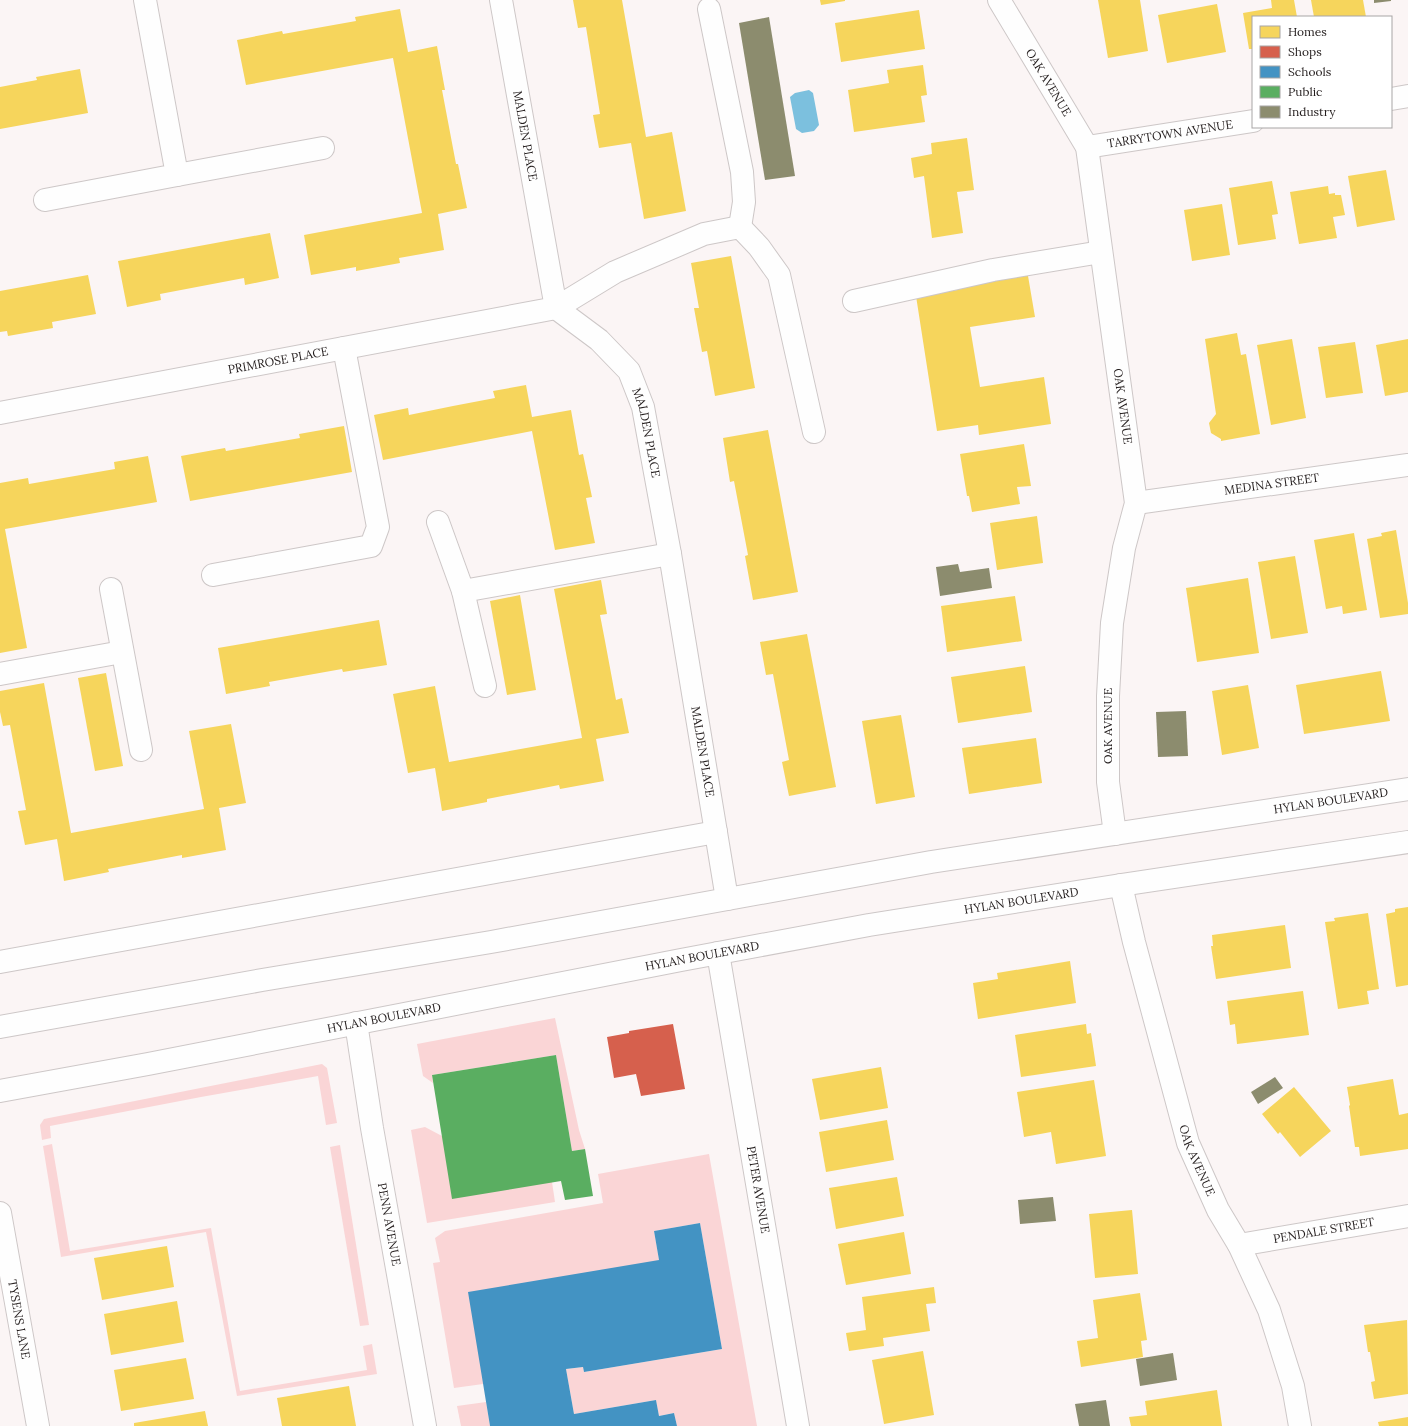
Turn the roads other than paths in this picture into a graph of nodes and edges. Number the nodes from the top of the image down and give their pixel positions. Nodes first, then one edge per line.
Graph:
1 (145, 0) edge
2 (501, 0) edge
3 (999, 0) edge
4 (709, 9) dead end
5 (1408, 96) edge
6 (1392, 99) edge
7 (1252, 121) edge
8 (1086, 147) junction
9 (323, 148) dead end
10 (177, 175) junction
11 (45, 200) dead end
12 (740, 227) junction
13 (1101, 252) junction
14 (854, 301) dead end
15 (556, 308) junction
16 (344, 348) junction
17 (0, 413) edge
18 (814, 432) dead end
19 (1408, 465) edge
20 (1136, 503) junction
21 (438, 522) dead end
22 (670, 554) junction
23 (213, 575) dead end
24 (111, 589) dead end
25 (463, 592) junction
26 (122, 652) junction
27 (0, 674) edge
28 (485, 686) dead end
29 (141, 750) dead end
30 (1408, 789) edge
31 (716, 832) junction
32 (1115, 834) junction
33 (1408, 842) edge
34 (1121, 885) junction
35 (727, 899) junction
36 (718, 953) junction
37 (0, 962) edge
38 (356, 1023) junction
39 (0, 1027) edge
40 (0, 1091) edge
41 (0, 1213) edge
42 (1408, 1216) edge
43 (1239, 1245) junction
44 (38, 1426) edge
45 (425, 1426) edge
46 (798, 1426) edge
47 (1300, 1426) edge

1 - 10 street
2 - 15 street, MALDEN PLACE
3 - 8 street, OAK AVENUE
4 - 12 street
5 - 6 street
7 - 8 street, TARRYTOWN AVENUE
8 - 13 street, OAK AVENUE
9 - 10 street
10 - 11 street
12 - 15 street
12 - 18 street
13 - 14 street
13 - 20 street, OAK AVENUE
15 - 16 street, PRIMROSE PLACE
15 - 22 street, MALDEN PLACE
16 - 17 street, PRIMROSE PLACE
16 - 23 street
19 - 20 street, MEDINA STREET
20 - 32 street, OAK AVENUE
21 - 25 street
22 - 25 street
22 - 31 street, MALDEN PLACE
24 - 26 street
25 - 28 street
26 - 27 street
26 - 29 street
30 - 32 street, HYLAN BOULEVARD
31 - 35 street, MALDEN PLACE
31 - 37 street
32 - 35 street, HYLAN BOULEVARD
33 - 34 street, HYLAN BOULEVARD
34 - 36 street, HYLAN BOULEVARD
34 - 43 street, OAK AVENUE
35 - 39 street, HYLAN BOULEVARD
36 - 38 street, HYLAN BOULEVARD
36 - 46 street, PETER AVENUE
38 - 40 street, HYLAN BOULEVARD
38 - 45 street, PENN AVENUE
41 - 44 street, TYSENS LANE
42 - 43 street, PENDALE STREET
43 - 47 street, OAK AVENUE

